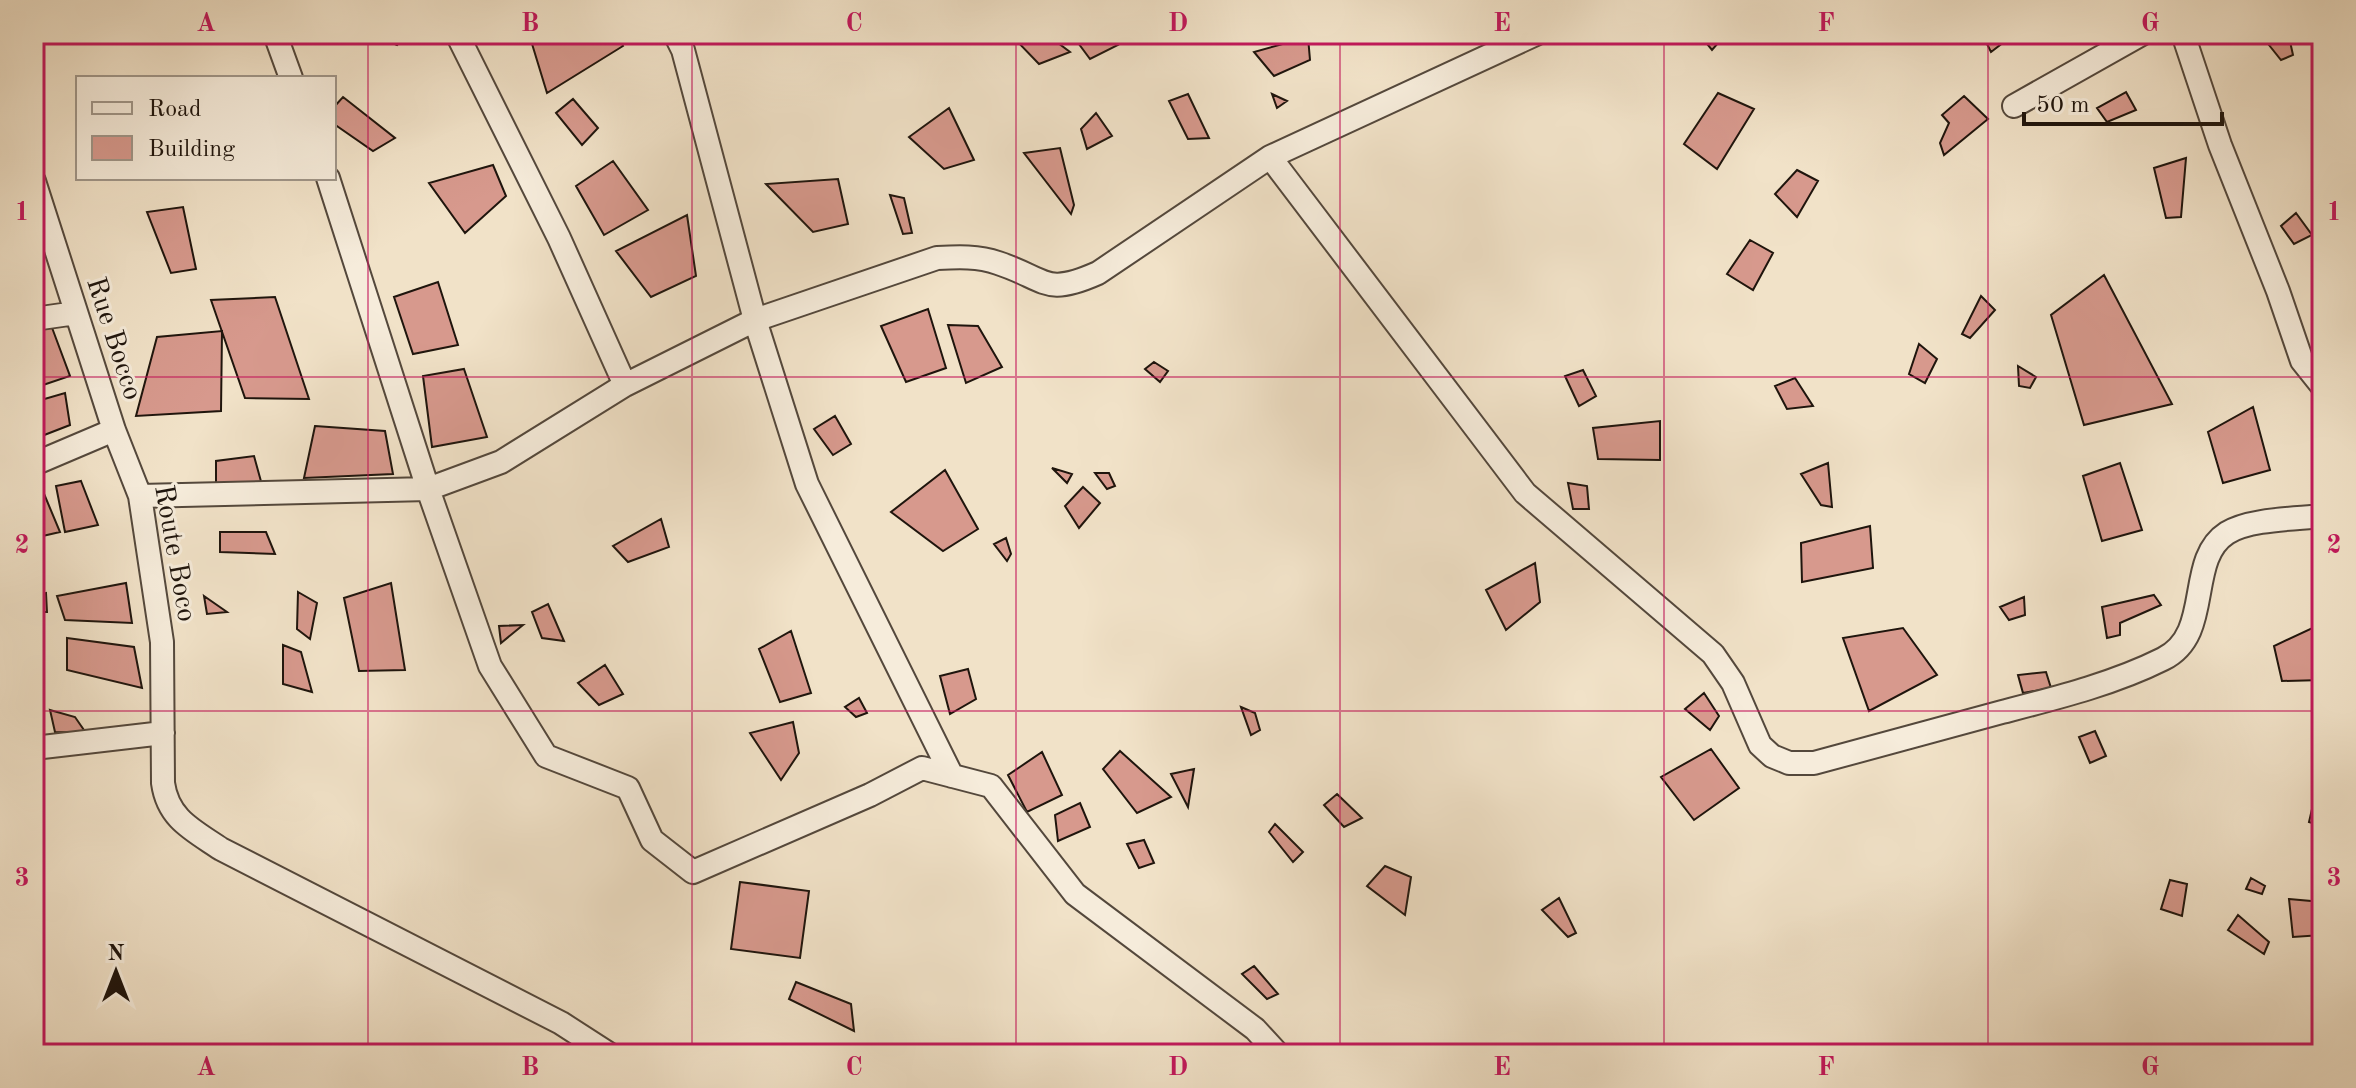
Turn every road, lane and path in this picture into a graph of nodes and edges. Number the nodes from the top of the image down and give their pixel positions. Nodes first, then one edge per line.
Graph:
1 (275, 34) edge
2 (457, 34) edge
3 (675, 34) edge
4 (1536, 34) edge
5 (2142, 34) edge
6 (2183, 34) edge
7 (290, 76) edge
8 (2014, 106) dead end
9 (1270, 157) junction
10 (329, 180) edge
11 (34, 181) edge
12 (76, 313) junction
13 (34, 319) edge
14 (755, 320) junction
15 (625, 385) junction
16 (2322, 386) edge
17 (114, 430) junction
18 (34, 464) edge
19 (428, 489) junction
20 (140, 496) junction
21 (2322, 516) edge
22 (163, 733) junction
23 (34, 748) edge
24 (952, 776) junction
25 (609, 1054) edge
26 (1278, 1054) edge

1 - 7 street
2 - 15 street
3 - 14 street
4 - 9 street
5 - 8 street
6 - 16 street
9 - 14 street
9 - 21 street
10 - 19 street
11 - 12 street, Rue Bocco
12 - 13 street
12 - 17 street, Rue Bocco
14 - 15 street
14 - 24 street
15 - 19 street
17 - 18 street, Rue Bocco
17 - 20 street, Route Boco
19 - 20 street
19 - 24 street
20 - 22 street, Route Boco
22 - 23 street
22 - 25 street, Route Boco
24 - 26 street

